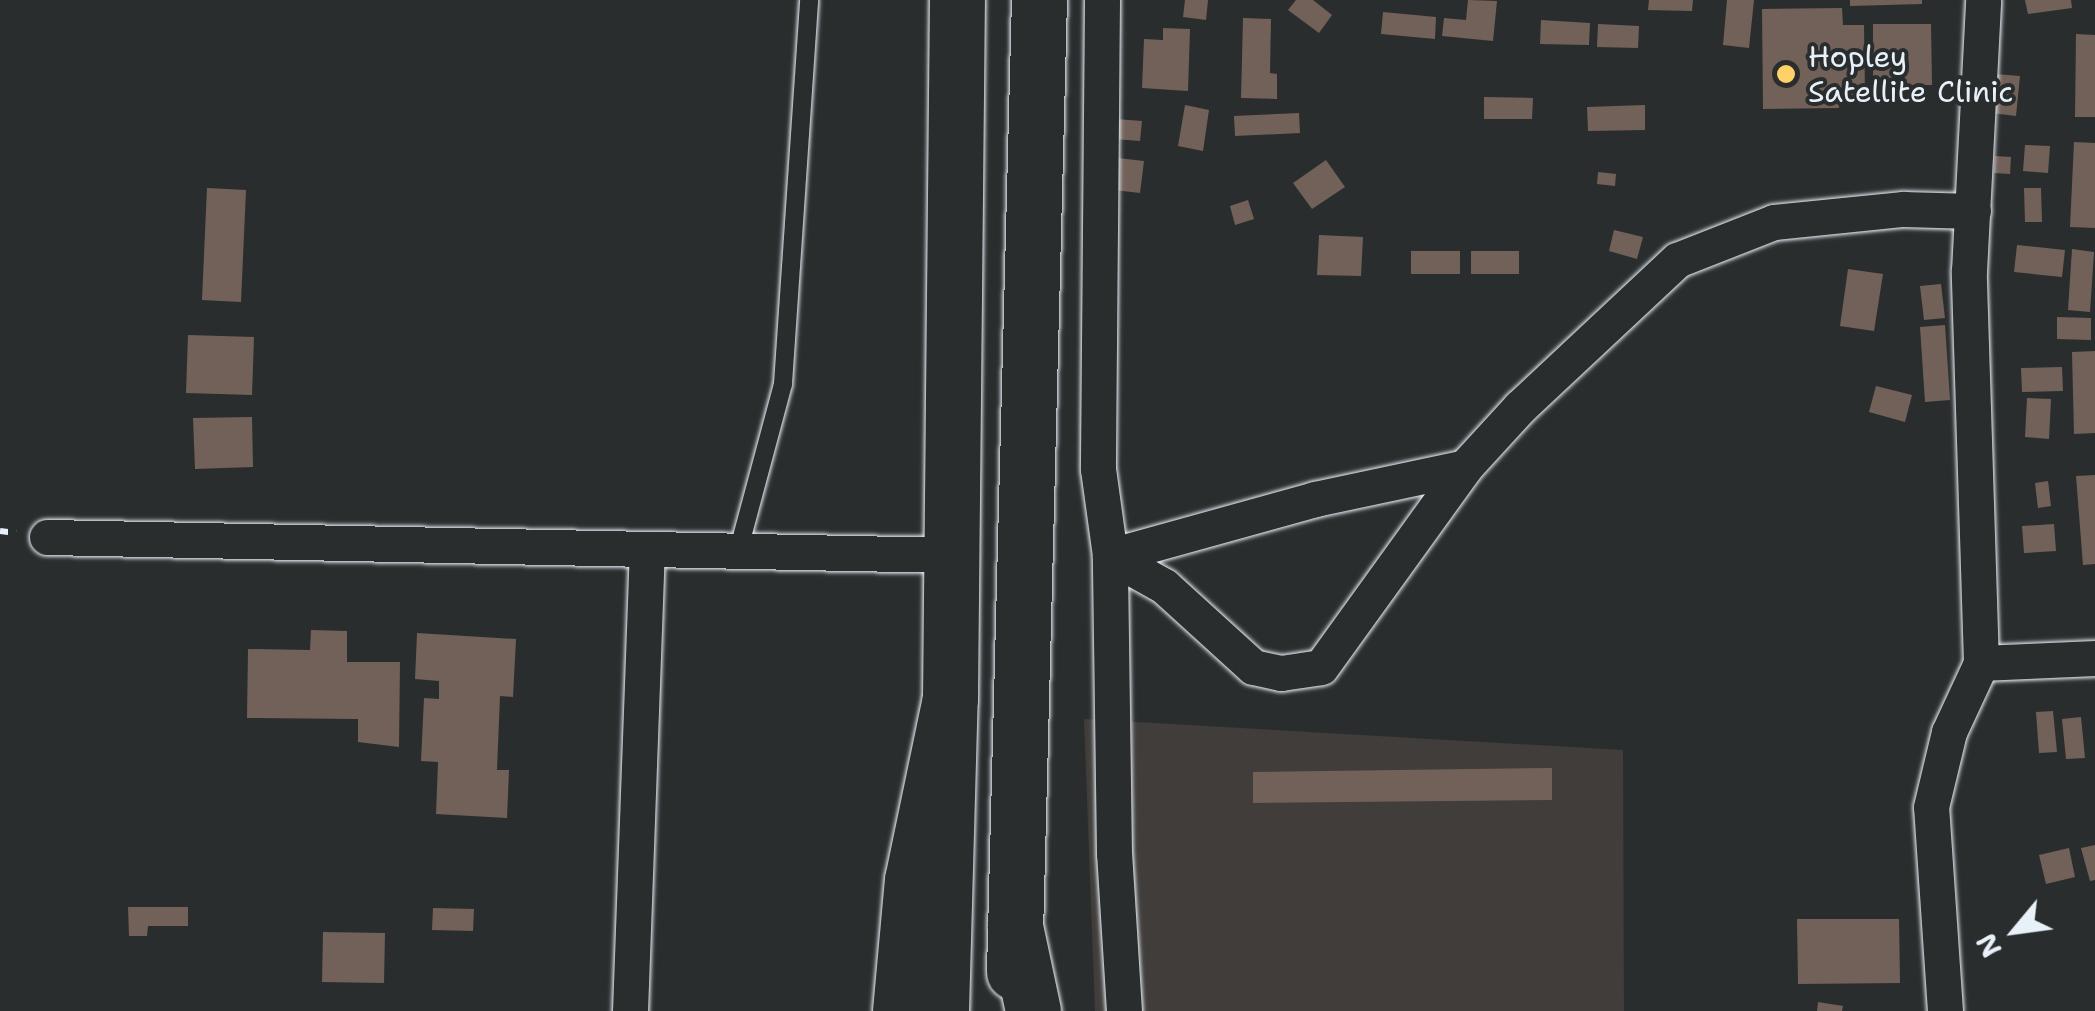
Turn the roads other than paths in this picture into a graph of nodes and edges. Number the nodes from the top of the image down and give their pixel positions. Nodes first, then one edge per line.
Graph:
1 (809, 0) edge
2 (957, 0) edge
3 (1039, 0) edge
4 (1102, 0) edge
5 (1982, 0) edge
6 (1973, 211) junction
7 (1465, 467) junction
8 (47, 536) dead end
9 (648, 552) junction
10 (738, 553) junction
11 (951, 555) junction
12 (1110, 556) junction
13 (2095, 658) edge
14 (1982, 662) junction
15 (950, 698) junction
16 (1015, 926) junction
17 (630, 1011) edge
18 (900, 1011) edge
19 (941, 1011) edge
20 (1014, 1011) edge
21 (1033, 1011) edge
22 (1124, 1011) edge
23 (1945, 1011) edge

1 - 10 lane
2 - 11 main road
3 - 16 main road
4 - 12 street
5 - 6 street
6 - 7 street
6 - 14 street
7 - 12 street
7 - 12 street
8 - 9 street
9 - 10 street
9 - 17 street
10 - 11 street
11 - 15 main road
12 - 22 street
13 - 14 street
14 - 23 street
15 - 18 main road
15 - 19 main road
16 - 20 main road
16 - 21 main road

